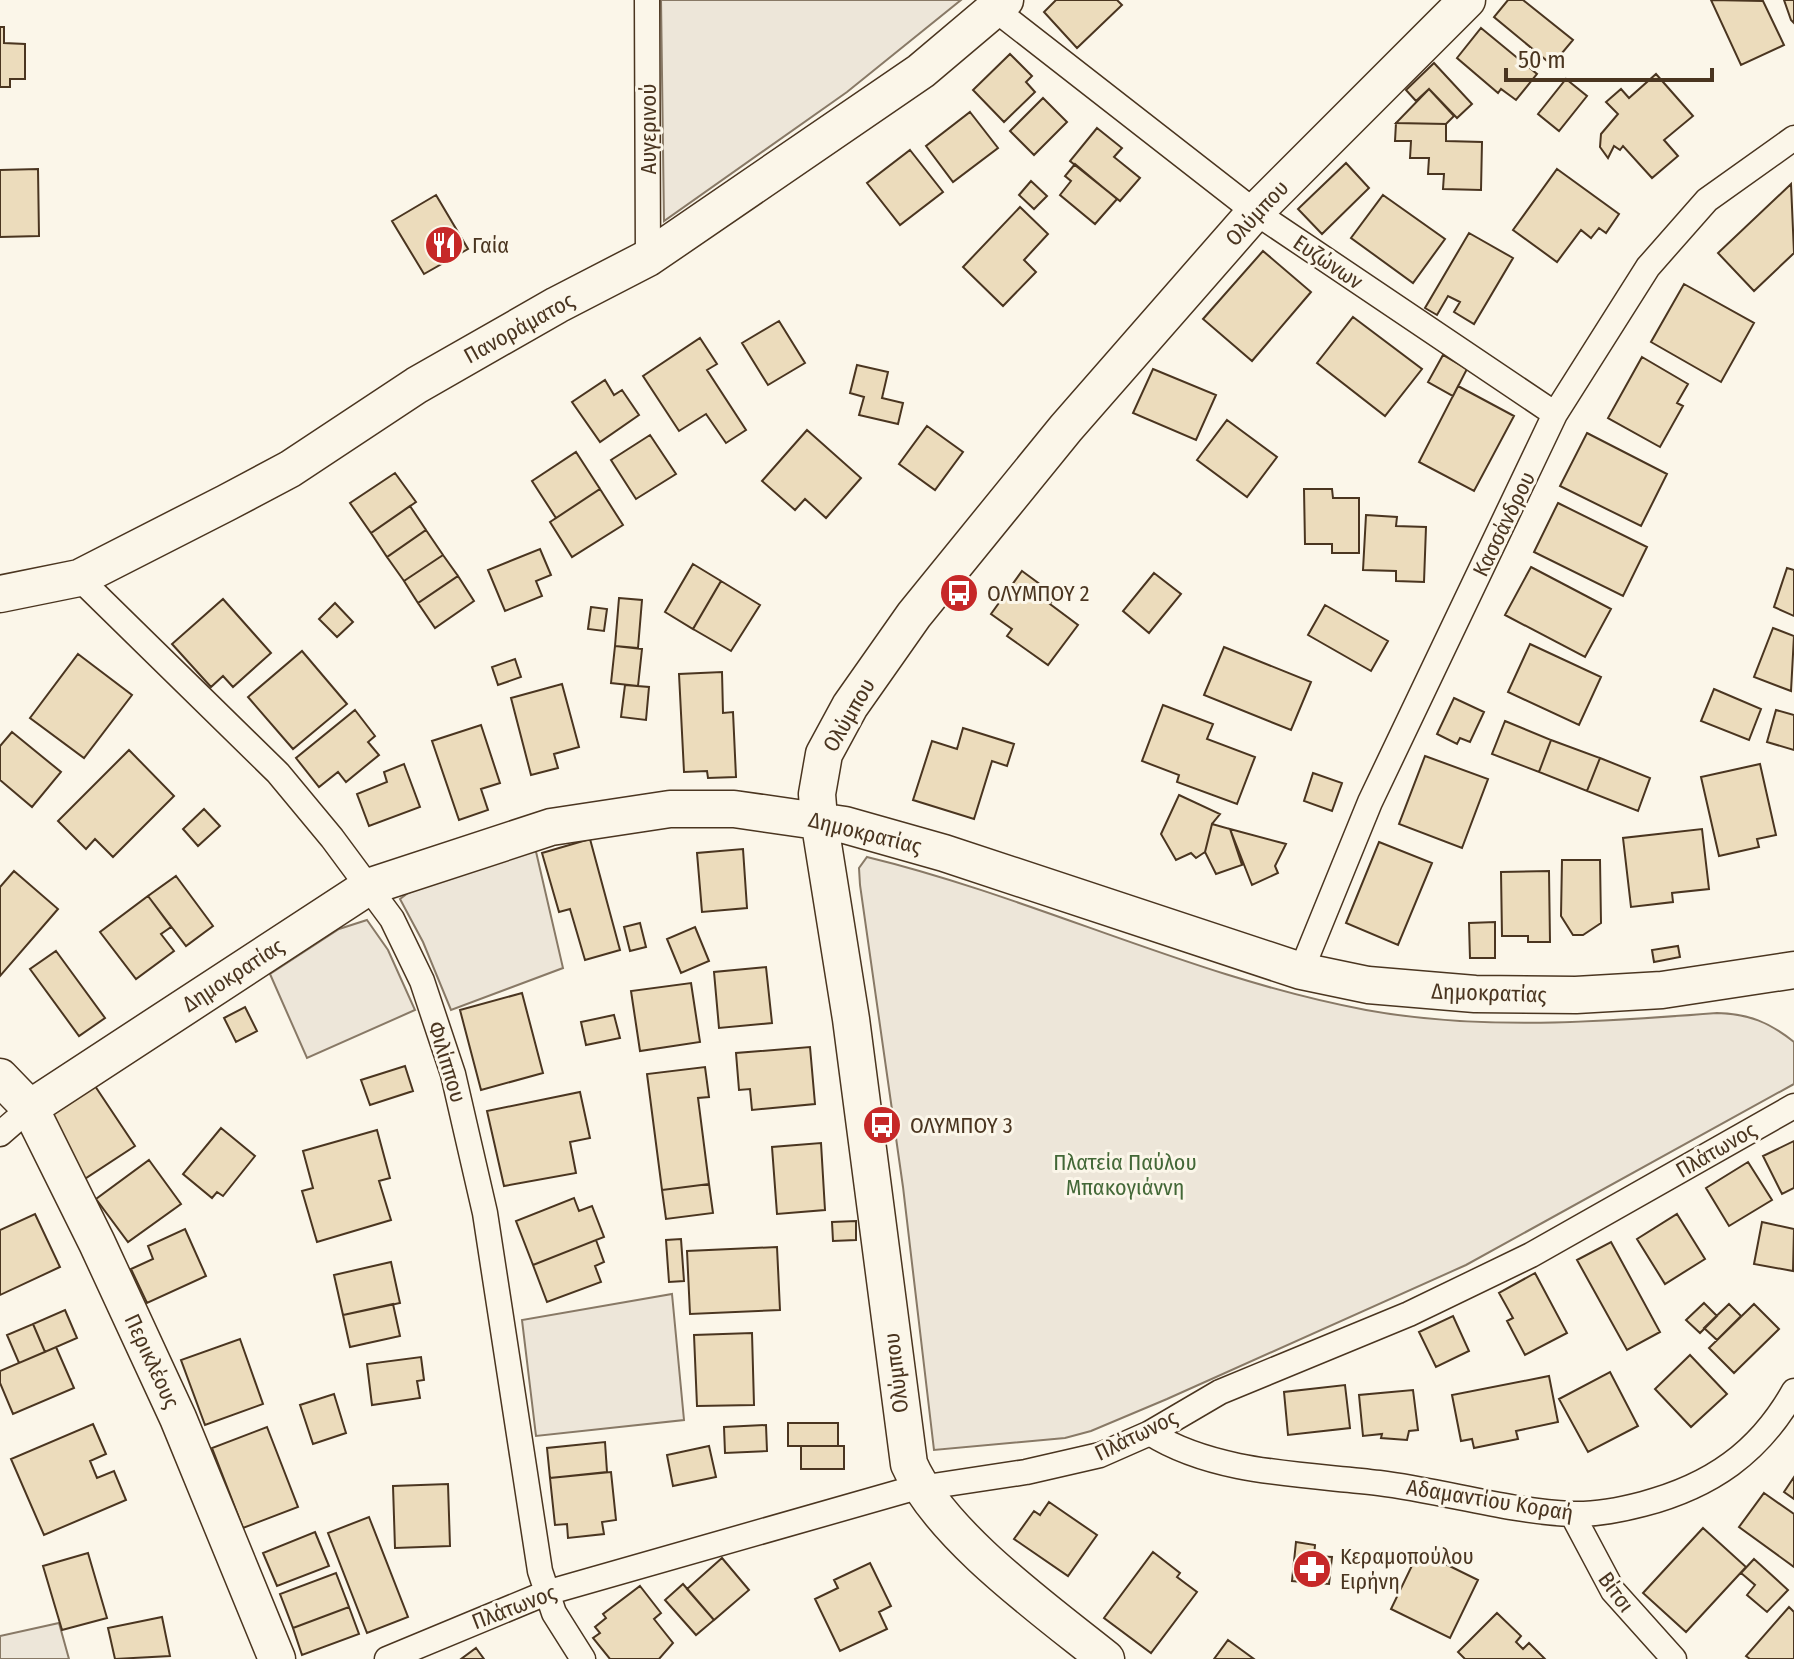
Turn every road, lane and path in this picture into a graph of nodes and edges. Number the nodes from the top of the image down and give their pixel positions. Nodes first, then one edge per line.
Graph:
1 (647, 0) edge
2 (1467, 0) edge
3 (1000, 5) edge
4 (1794, 138) edge
5 (1255, 212) junction
6 (648, 258) junction
7 (1555, 414) junction
8 (79, 578) junction
9 (0, 594) edge
10 (819, 819) junction
11 (368, 887) junction
12 (1301, 971) junction
13 (1791, 975) edge
14 (0, 1077) edge
15 (1794, 1106) edge
16 (30, 1108) junction
17 (0, 1134) edge
18 (1794, 1391) edge
19 (1150, 1433) junction
20 (920, 1487) junction
21 (1572, 1514) junction
22 (546, 1593) junction
23 (277, 1659) edge
24 (387, 1659) edge
25 (583, 1659) edge
26 (1106, 1659) edge
27 (1674, 1659) edge

1 - 6 street, Αυγερινού
2 - 5 street, Ολύμπου
3 - 5 street, Ευζώνων
3 - 6 street, Πανοράματος
4 - 7 street, Κασσάνδρου
5 - 7 street, Ευζώνων
5 - 10 street, Ολύμπου
6 - 8 street, Πανοράματος
7 - 12 street, Κασσάνδρου
8 - 9 street, Πανοράματος
8 - 11 street, Φιλίππου
10 - 11 street, Δημοκρατίας
10 - 12 street, Δημοκρατίας
10 - 20 street, Ολύμπου
11 - 16 street, Δημοκρατίας
11 - 22 street, Φιλίππου
12 - 13 street, Δημοκρατίας
14 - 16 street, Περικλέους
15 - 19 street, Πλάτωνος
16 - 17 street, Δημοκρατίας
16 - 23 street, Περικλέους
18 - 21 street, Αδαμαντίου Κοραή
19 - 20 street, Πλάτωνος
19 - 21 street, Αδαμαντίου Κοραή
20 - 22 street, Πλάτωνος
20 - 26 street, Ολύμπου
21 - 27 street, Βίτσι
22 - 24 street, Πλάτωνος
22 - 25 street, Φιλίππου

